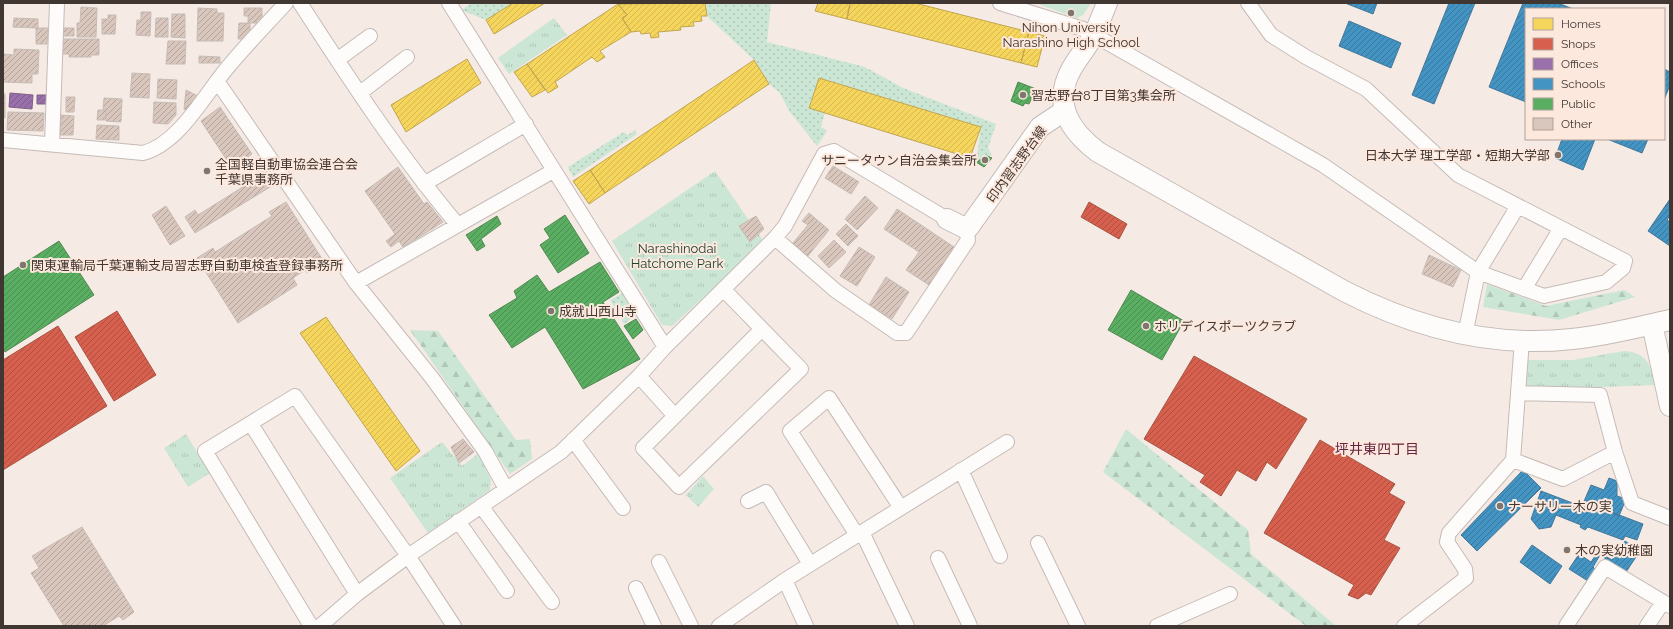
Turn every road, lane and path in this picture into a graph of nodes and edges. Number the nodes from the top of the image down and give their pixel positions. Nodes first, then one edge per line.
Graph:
1 (57, 3) edge
2 (286, 3) edge
3 (300, 3) edge
4 (448, 3) edge
5 (1000, 3) edge
6 (1107, 3) edge
7 (1248, 3) edge
8 (1094, 35) junction
9 (370, 36) dead end
10 (407, 57) dead end
11 (338, 60) junction
12 (217, 81) junction
13 (360, 93) junction
14 (1064, 111) junction
15 (526, 124) junction
16 (3, 140) edge
17 (52, 144) junction
18 (553, 171) junction
19 (424, 184) junction
20 (1518, 206) junction
21 (947, 219) joint
22 (457, 224) junction
23 (970, 224) junction
24 (1561, 228) junction
25 (775, 238) junction
26 (1478, 272) junction
27 (356, 283) junction
28 (723, 289) junction
29 (1524, 289) junction
30 (1661, 322) edge
31 (762, 330) junction
32 (1465, 334) junction
33 (1522, 340) junction
34 (665, 347) junction
35 (639, 376) junction
36 (1518, 393) junction
37 (1670, 406) edge
38 (675, 416) junction
39 (251, 424) junction
40 (573, 440) junction
41 (1007, 442) dead end
42 (1615, 452) junction
43 (1513, 460) junction
44 (962, 470) junction
45 (506, 489) junction
46 (748, 501) dead end
47 (481, 506) junction
48 (623, 508) dead end
49 (901, 508) junction
50 (1670, 518) edge
51 (458, 521) junction
52 (859, 534) junction
53 (1038, 543) dead end
54 (408, 556) junction
55 (1000, 556) dead end
56 (938, 558) dead end
57 (660, 562) dead end
58 (810, 564) junction
59 (784, 580) junction
60 (636, 588) dead end
61 (507, 591) dead end
62 (357, 594) junction
63 (1230, 594) dead end
64 (552, 602) dead end
65 (1667, 604) edge
66 (311, 626) edge
67 (320, 626) edge
68 (454, 626) edge
69 (654, 626) edge
70 (691, 626) edge
71 (719, 626) edge
72 (806, 626) edge
73 (907, 626) edge
74 (970, 626) edge
75 (1078, 626) edge
76 (1157, 626) edge
77 (1404, 626) edge
78 (1566, 626) edge
79 (1647, 626) edge

1 - 17 street
2 - 12 street
3 - 11 street
4 - 15 street
5 - 8 street
6 - 8 street
7 - 20 street
8 - 14 street
8 - 26 street
9 - 11 street
10 - 13 street
11 - 13 street
12 - 17 street
12 - 27 street
13 - 19 street
14 - 23 street, 印内習志野台線
14 - 32 street
15 - 18 street
15 - 19 street
16 - 17 street
18 - 22 street
18 - 34 street
19 - 22 street
20 - 24 street
20 - 26 street
21 - 23 street
21 - 25 street
22 - 27 street
23 - 25 street
24 - 29 street
24 - 29 street
25 - 28 street
26 - 29 street
26 - 32 street
27 - 45 street
28 - 31 street
28 - 34 street
30 - 33 street
30 - 37 street
31 - 38 street
31 - 38 street
32 - 33 street
33 - 36 street
34 - 35 street
35 - 38 street
35 - 40 street
36 - 42 street
36 - 43 street
39 - 54 street
39 - 62 street
39 - 66 street
40 - 45 street
40 - 48 street
41 - 44 street
42 - 43 street
42 - 50 street
43 - 77 street
44 - 49 street
44 - 55 street
45 - 47 street
46 - 58 street
47 - 51 street
47 - 64 street
49 - 52 street
49 - 52 street
51 - 54 street
51 - 61 street
52 - 58 street
52 - 73 street
53 - 75 street
54 - 62 street
54 - 68 street
56 - 74 street
57 - 70 street
58 - 59 street
59 - 71 street
59 - 72 street
60 - 69 street
62 - 67 street
63 - 76 street
65 - 78 street
65 - 79 street

